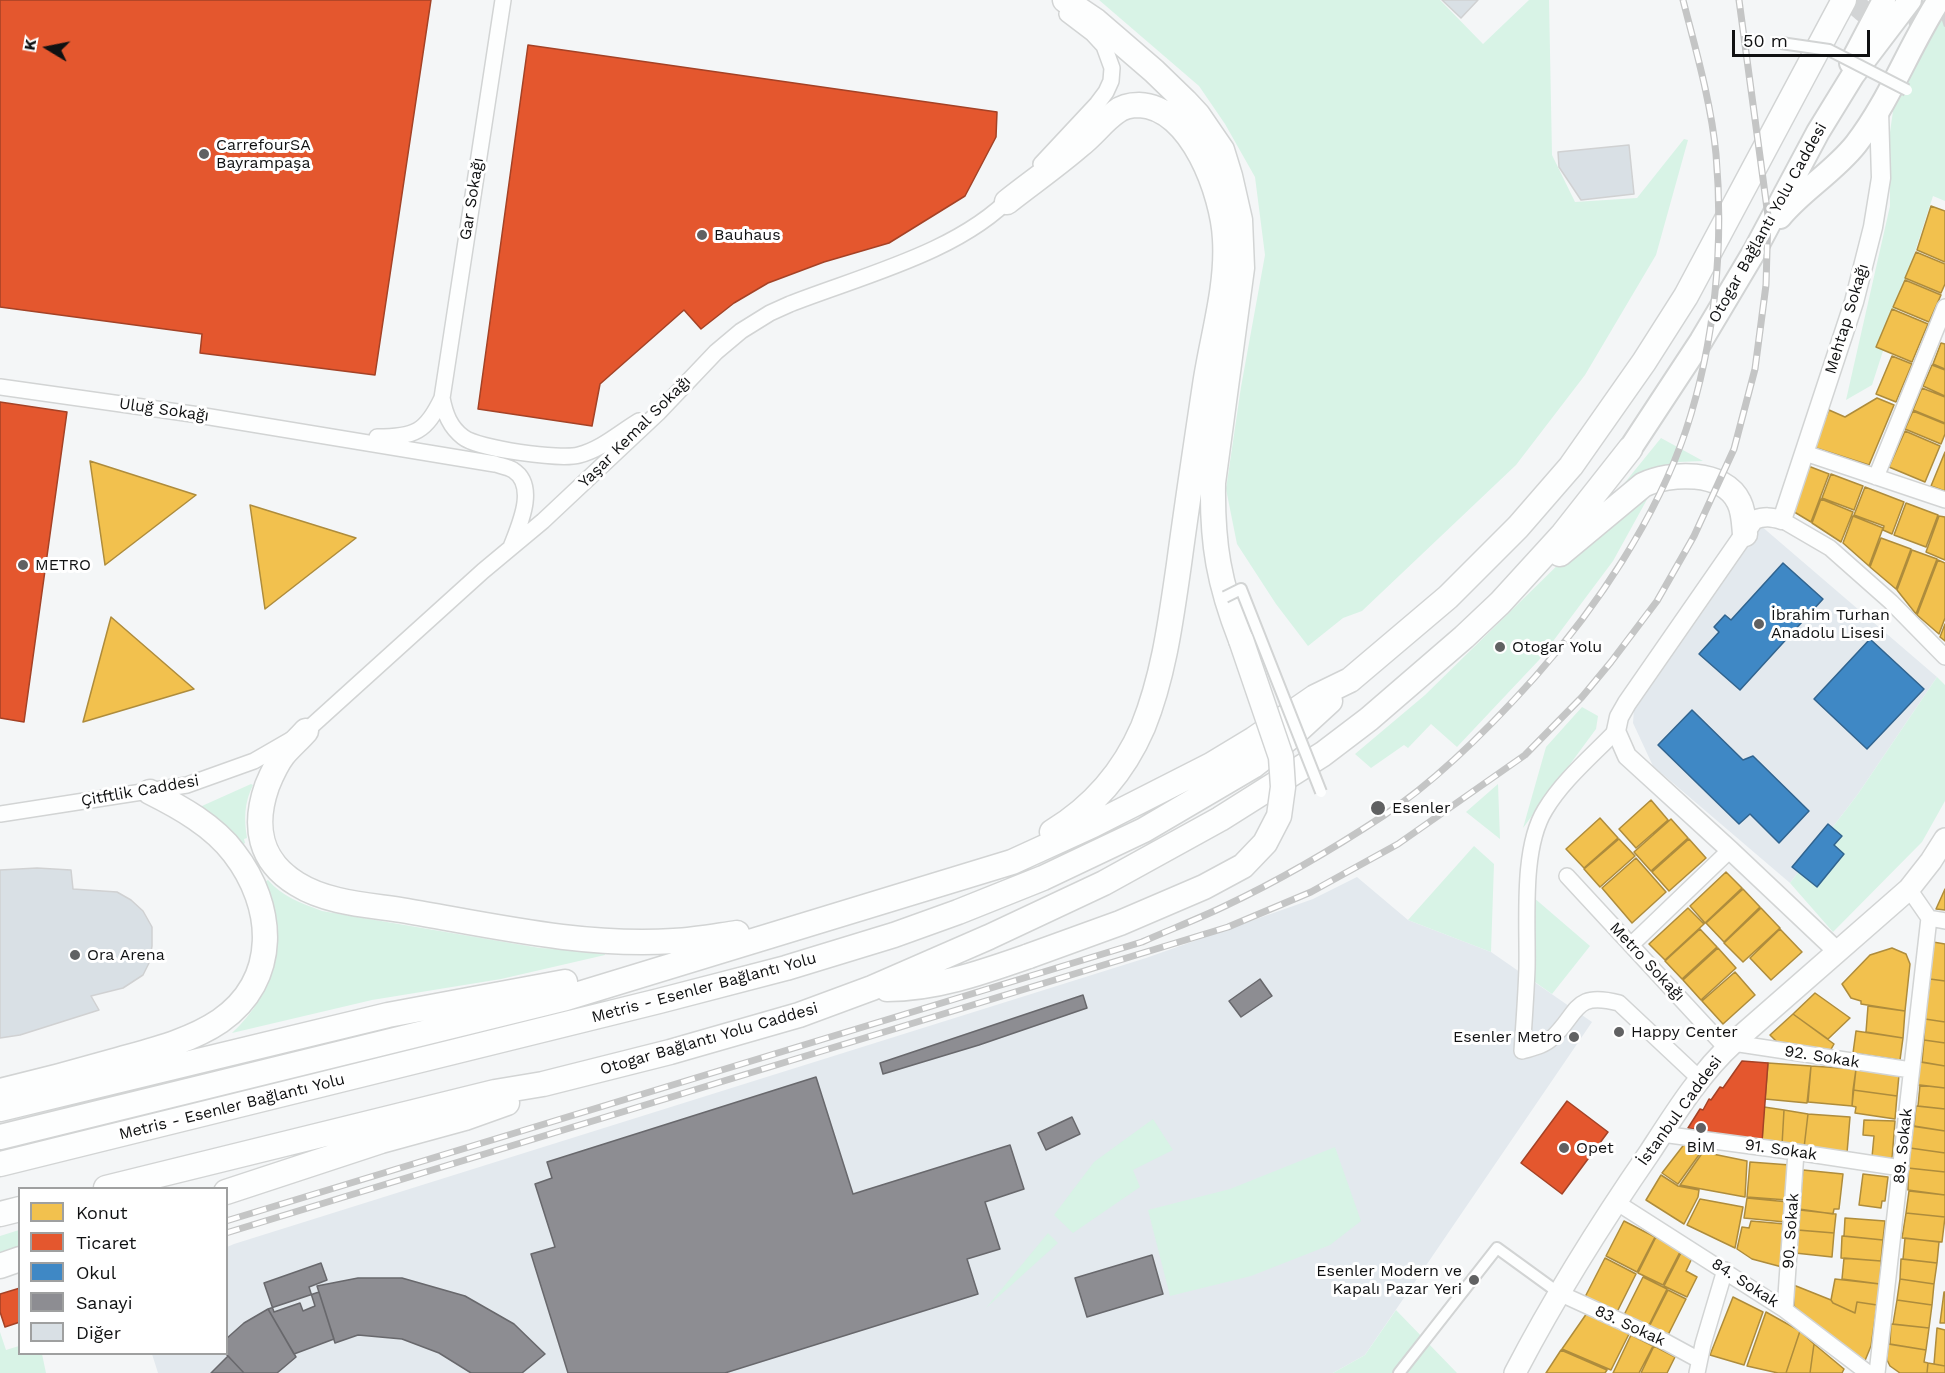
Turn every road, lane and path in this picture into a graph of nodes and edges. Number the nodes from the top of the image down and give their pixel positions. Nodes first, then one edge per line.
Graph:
1 (503, 0) edge
2 (1053, 0) edge
3 (1065, 0) edge
4 (1844, 0) edge
5 (1884, 0) edge
6 (1910, 0) edge
7 (1939, 0) edge
8 (1781, 43) dead end
9 (1907, 90) dead end
10 (1879, 111) junction
11 (1818, 132) junction
12 (1214, 158) junction
13 (1006, 202) junction
14 (1754, 252) junction
15 (1945, 308) edge
16 (1218, 365) junction
17 (0, 387) edge
18 (442, 398) junction
19 (658, 413) junction
20 (328, 437) junction
21 (1630, 449) joint
22 (1805, 453) junction
23 (1876, 477) junction
24 (1945, 500) edge
25 (1782, 520) junction
26 (1745, 534) junction
27 (511, 546) junction
28 (1521, 581) junction
29 (1225, 597) junction
30 (1945, 657) edge
31 (1350, 680) junction
32 (306, 731) junction
33 (1616, 731) junction
34 (150, 792) junction
35 (1321, 792) dead end
36 (0, 814) edge
37 (1945, 839) edge
38 (1730, 850) junction
39 (980, 871) junction
40 (1567, 876) dead end
41 (1909, 889) junction
42 (1929, 918) junction
43 (1945, 921) edge
44 (808, 925) junction
45 (1632, 944) junction
46 (723, 950) junction
47 (1838, 952) junction
48 (872, 988) junction
49 (1730, 1046) junction
50 (1911, 1070) junction
51 (1701, 1080) junction
52 (543, 1084) junction
53 (0, 1091) edge
54 (0, 1109) edge
55 (1662, 1134) junction
56 (0, 1137) edge
57 (1796, 1152) junction
58 (0, 1164) edge
59 (1901, 1168) junction
60 (110, 1187) edge
61 (228, 1191) edge
62 (1616, 1202) junction
63 (18, 1210) edge
64 (0, 1214) edge
65 (18, 1260) edge
66 (0, 1266) edge
67 (1725, 1270) junction
68 (1559, 1293) junction
69 (1785, 1310) junction
70 (1698, 1367) edge
71 (1399, 1373) edge
72 (1500, 1373) edge
73 (1515, 1373) edge
74 (1868, 1373) edge
75 (1877, 1373) edge

1 - 18 street, Gar Sokağı
2 - 13 street, Yaşar Kemal Sokağı
3 - 12 highway
4 - 31 highway
5 - 11 main road
6 - 11 main road, Otogar Bağlantı Yolu Caddesi
7 - 10 main road
8 - 9 street, bridge
10 - 14 main road
10 - 22 street, Mehtap Sokağı
11 - 14 main road, Otogar Bağlantı Yolu Caddesi
12 - 13 highway
12 - 16 highway
13 - 19 street, Yaşar Kemal Sokağı
14 - 21 main road, Otogar Bağlantı Yolu Caddesi
15 - 23 street
16 - 29 highway
16 - 39 highway
17 - 20 street, Uluğ Sokağı
18 - 19 street
18 - 20 street
19 - 27 street, Yaşar Kemal Sokağı
20 - 27 street
21 - 28 highway
22 - 23 street
22 - 25 street, Mehtap Sokağı
23 - 24 street
25 - 26 street
25 - 30 street
26 - 28 highway
26 - 33 street
27 - 32 street, Yaşar Kemal Sokağı
28 - 48 highway, Otogar Bağlantı Yolu Caddesi
29 - 35 street, bridge
29 - 48 highway, bridge
31 - 39 highway
31 - 58 highway, Metris - Esenler Bağlantı Yolu
32 - 34 street, Çitftlik Caddesi
32 - 44 highway
33 - 38 street
33 - 51 street
34 - 36 street, Çitftlik Caddesi
34 - 53 highway
37 - 41 main road, İstanbul Caddesi
38 - 45 street
38 - 47 street
39 - 44 highway
40 - 45 street, Metro Sokağı
41 - 42 street
41 - 47 main road, İstanbul Caddesi
42 - 43 street
42 - 50 street, 89. Sokak
44 - 46 highway
45 - 49 street, Metro Sokağı
46 - 54 highway
46 - 56 highway
47 - 49 main road, İstanbul Caddesi
48 - 52 highway, Otogar Bağlantı Yolu Caddesi
49 - 50 street, 92. Sokak
49 - 51 main road, İstanbul Caddesi
50 - 59 street, 89. Sokak
51 - 55 main road, İstanbul Caddesi
52 - 60 highway
52 - 61 highway
55 - 57 street, 91. Sokak
55 - 62 main road, İstanbul Caddesi
57 - 59 street, 91. Sokak
57 - 69 street, 90. Sokak
59 - 75 street, 89. Sokak
62 - 67 street, 84. Sokak
62 - 68 main road, İstanbul Caddesi
63 - 64 highway
65 - 66 highway
67 - 69 street, 84. Sokak
67 - 70 street
68 - 70 street, 83. Sokak
68 - 71 street
68 - 72 main road
68 - 73 main road, İstanbul Caddesi
69 - 74 street, 84. Sokak

